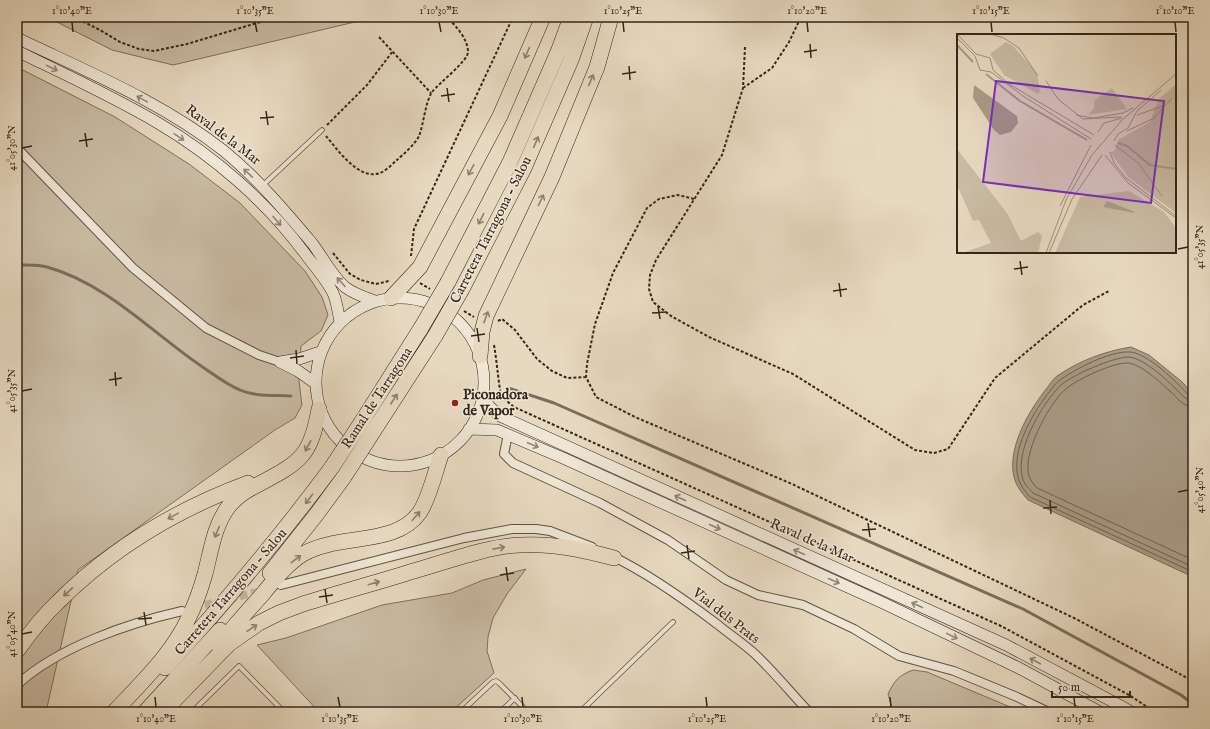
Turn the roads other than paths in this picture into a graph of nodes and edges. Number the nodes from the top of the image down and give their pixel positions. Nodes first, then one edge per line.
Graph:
1 (543, 17) edge
2 (570, 17) edge
3 (586, 17) edge
4 (611, 17) edge
5 (17, 38) edge
6 (17, 51) edge
7 (322, 130) road end
8 (17, 148) edge
9 (262, 186) junction
10 (392, 298) junction
11 (375, 301) junction
12 (340, 322) junction
13 (421, 328) joint
14 (320, 352) junction
15 (480, 356) junction
16 (280, 362) junction
17 (315, 384) junction
18 (483, 398) junction
19 (319, 409) junction
20 (367, 427) junction
21 (469, 429) junction
22 (508, 434) junction
23 (442, 455) junction
24 (286, 469) junction
25 (338, 472) junction
26 (614, 558) junction
27 (282, 585) dead end
28 (182, 610) dead end
29 (673, 622) dead end
30 (17, 651) edge
31 (17, 685) edge
32 (515, 698) junction
33 (114, 712) edge
34 (125, 712) edge
35 (145, 712) edge
36 (157, 712) edge
37 (163, 712) edge
38 (192, 712) edge
39 (284, 712) edge
40 (461, 712) edge
41 (500, 712) edge
42 (528, 712) edge
43 (580, 712) edge
44 (809, 712) edge
45 (1048, 712) edge
46 (1100, 712) edge
47 (1131, 712) edge

1 -> 10 highway
2 -> 13 highway, Carretera Tarragona - Salou, bridge
20 -> 3 highway, Carretera Tarragona - Salou, bridge
15 -> 4 highway
9 -> 5 street, Raval de la Mar
6 -> 12 street, Raval de la Mar
7 - 9 lane
8 - 16 street
11 -> 9 street, Raval de la Mar
10 - 11 street
10 - 15 street
11 - 12 street
12 - 14 street
13 - 20 highway, Ramal de Tarragona
14 - 16 street
14 - 17 street
15 - 18 street
16 - 17 street
17 - 19 street
18 - 21 street
47 -> 18 street, Raval de la Mar
19 - 23 street
19 -> 24 highway
20 - 25 highway, Ramal de Tarragona, bridge
21 - 22 street, Raval de la Mar
21 - 23 street
22 - 45 street
22 -> 46 street, Raval de la Mar
36 -> 23 highway
24 -> 30 highway
24 -> 33 highway
25 -> 34 highway, Carretera Tarragona - Salou
25 - 35 highway, Carretera Tarragona - Salou
26 - 27 street, Vial dels Prats
37 -> 26 highway
26 - 44 street, Vial dels Prats
28 - 31 street
29 - 43 lane
32 - 40 lane
32 - 41 lane
32 - 42 lane
38 - 39 lane

